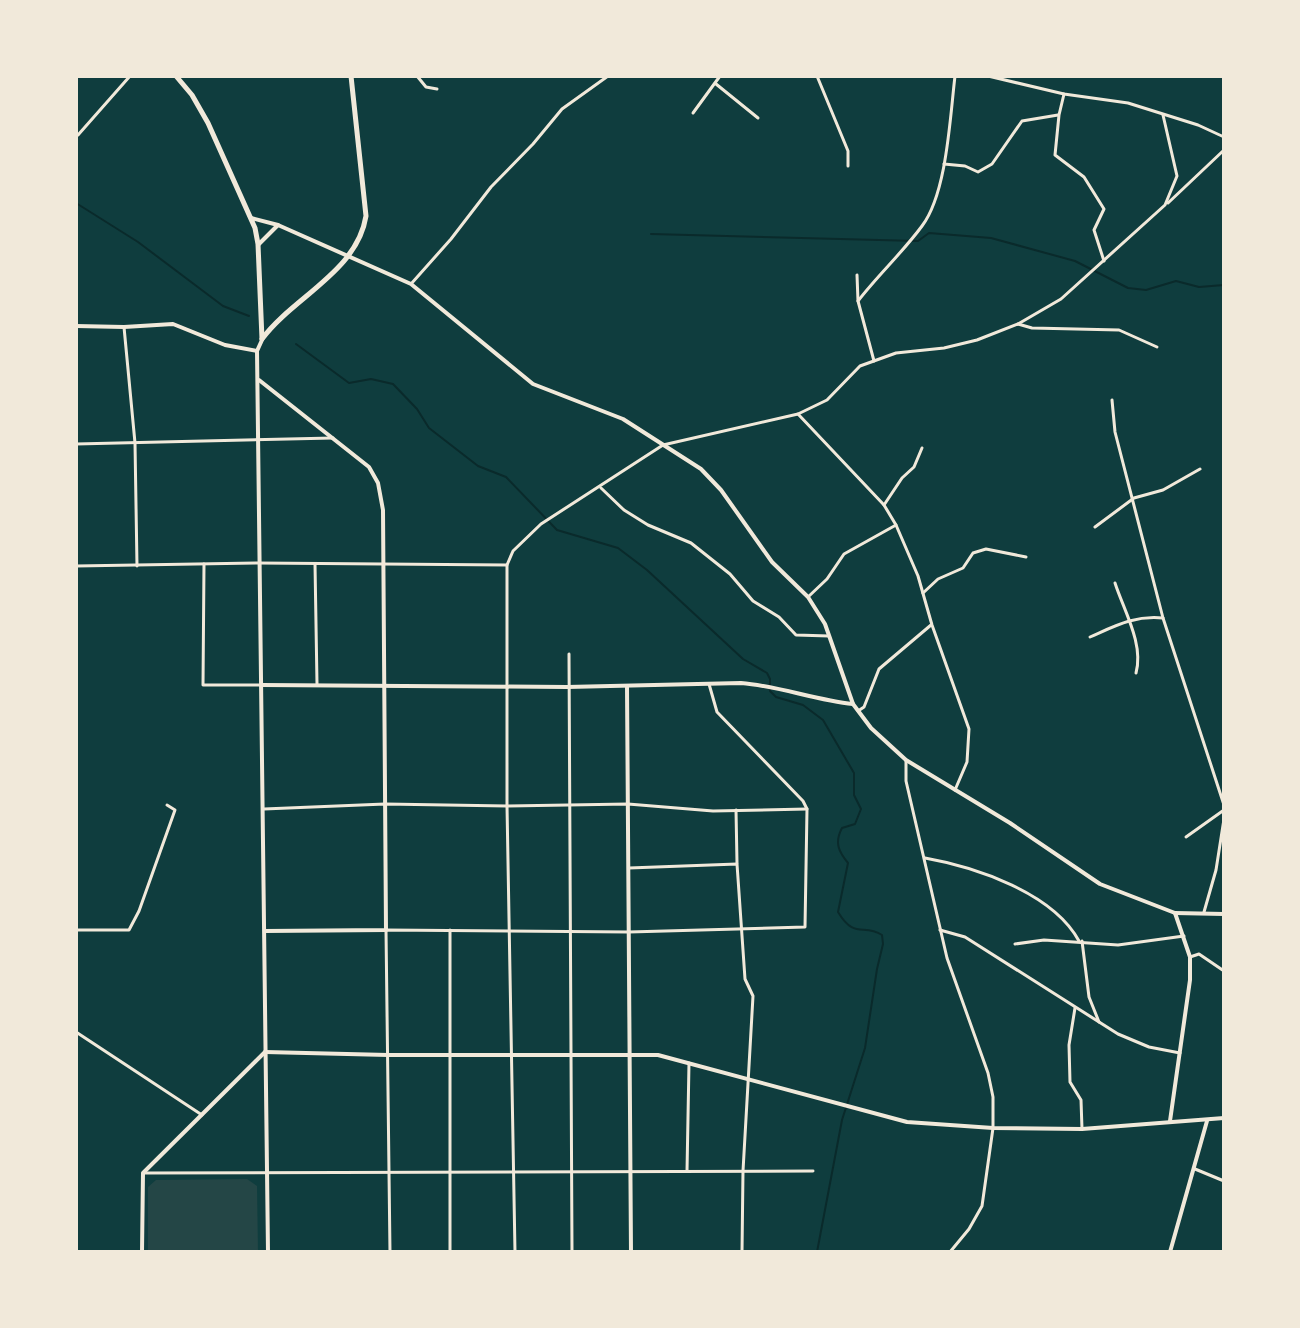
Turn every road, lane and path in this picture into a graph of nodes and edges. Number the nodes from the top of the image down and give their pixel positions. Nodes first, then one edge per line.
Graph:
1 (130, 76) edge
2 (176, 76) edge
3 (351, 76) edge
4 (417, 76) edge
5 (608, 76) edge
6 (720, 76) edge
7 (817, 76) edge
8 (955, 76) edge
9 (988, 76) edge
10 (716, 84) junction
11 (437, 89) dead end
12 (1064, 94) junction
13 (693, 113) dead end
14 (1059, 115) junction
15 (1163, 115) junction
16 (758, 118) dead end
17 (78, 135) edge
18 (1224, 137) edge
19 (1224, 150) edge
20 (944, 164) junction
21 (848, 166) dead end
22 (1165, 205) junction
23 (251, 218) junction
24 (278, 225) junction
25 (258, 245) junction
26 (346, 257) junction
27 (1104, 261) junction
28 (857, 275) dead end
29 (411, 284) junction
30 (858, 301) junction
31 (1018, 324) junction
32 (76, 326) edge
33 (124, 327) junction
34 (262, 339) junction
35 (1157, 347) dead end
36 (257, 351) junction
37 (874, 361) junction
38 (259, 380) junction
39 (1112, 400) dead end
40 (798, 414) junction
41 (333, 438) junction
42 (259, 440) junction
43 (135, 443) junction
44 (76, 444) edge
45 (663, 445) junction
46 (922, 448) dead end
47 (1200, 469) dead end
48 (600, 488) junction
49 (1134, 498) junction
50 (884, 505) junction
51 (896, 525) junction
52 (1095, 527) dead end
53 (1026, 557) dead end
54 (260, 563) junction
55 (315, 563) junction
56 (204, 564) junction
57 (383, 564) junction
58 (507, 565) junction
59 (76, 566) edge
60 (137, 566) junction
61 (1115, 583) dead end
62 (923, 593) junction
63 (808, 597) junction
64 (1163, 618) junction
65 (1127, 620) junction
66 (932, 625) junction
67 (829, 636) junction
68 (1090, 637) dead end
69 (569, 654) dead end
70 (1136, 673) dead end
71 (317, 684) junction
72 (709, 684) junction
73 (262, 685) junction
74 (384, 685) junction
75 (506, 686) junction
76 (627, 686) junction
77 (567, 687) junction
78 (853, 704) junction
79 (858, 711) junction
80 (906, 760) junction
81 (955, 790) junction
82 (385, 804) junction
83 (628, 804) junction
84 (167, 805) dead end
85 (568, 805) junction
86 (507, 806) junction
87 (1224, 807) edge
88 (264, 809) junction
89 (807, 809) junction
90 (736, 810) junction
91 (1224, 819) edge
92 (1186, 837) dead end
93 (924, 858) junction
94 (737, 864) junction
95 (629, 868) junction
96 (1204, 912) junction
97 (1175, 913) junction
98 (1224, 914) edge
99 (741, 929) junction
100 (76, 930) edge
101 (386, 930) junction
102 (450, 930) junction
103 (509, 930) junction
104 (569, 930) junction
105 (940, 930) junction
106 (265, 931) junction
107 (629, 932) junction
108 (1184, 936) junction
109 (1080, 941) junction
110 (1015, 944) dead end
111 (1190, 957) junction
112 (1224, 971) edge
113 (1076, 1007) junction
114 (1099, 1022) junction
115 (76, 1032) edge
116 (265, 1052) junction
117 (510, 1053) junction
118 (630, 1053) junction
119 (1180, 1053) junction
120 (450, 1054) junction
121 (570, 1054) junction
122 (388, 1055) junction
123 (689, 1062) junction
124 (747, 1078) junction
125 (202, 1115) junction
126 (1224, 1118) edge
127 (1170, 1121) junction
128 (1207, 1121) junction
129 (993, 1128) junction
130 (1082, 1129) junction
131 (1195, 1169) junction
132 (450, 1171) junction
133 (514, 1171) junction
134 (571, 1171) junction
135 (631, 1171) junction
136 (687, 1171) junction
137 (743, 1171) junction
138 (813, 1171) dead end
139 (267, 1172) junction
140 (389, 1172) junction
141 (143, 1173) junction
142 (1224, 1181) edge
143 (142, 1252) edge
144 (268, 1252) edge
145 (390, 1252) edge
146 (450, 1252) edge
147 (515, 1252) edge
148 (572, 1252) edge
149 (631, 1252) edge
150 (742, 1252) edge
151 (950, 1252) edge
152 (1170, 1252) edge

1 - 17 street
2 - 23 main road
3 - 26 main road
4 - 11 street
5 - 29 street
6 - 10 street
7 - 21 street
8 - 20 street
9 - 12 street
10 - 13 street
10 - 16 street
12 - 14 street
12 - 15 street
14 - 20 street
14 - 27 street
15 - 18 street
15 - 22 street
19 - 22 street
20 - 30 street
22 - 27 street
23 - 24 street
23 - 25 main road
24 - 25 street
24 - 26 street
25 - 34 main road
26 - 29 street
26 - 34 main road
27 - 31 street
28 - 30 street
29 - 45 street
30 - 37 street
31 - 35 street
31 - 37 street
32 - 33 street
33 - 36 street
33 - 43 street
34 - 36 street
36 - 38 street
37 - 40 street
38 - 41 street
38 - 42 street
39 - 49 street
40 - 45 street
40 - 50 street
41 - 42 street
41 - 57 street
42 - 43 street
42 - 54 street
43 - 44 street
43 - 60 street
45 - 48 street
45 - 63 street
46 - 50 street
47 - 49 street
48 - 58 street
48 - 67 street
49 - 52 street
49 - 64 street
50 - 51 street
51 - 62 street
51 - 63 street
53 - 62 street
54 - 55 street
54 - 56 street
54 - 73 street
55 - 57 street
55 - 71 street
56 - 60 street
56 - 73 street
57 - 58 street
57 - 74 street
58 - 75 street
59 - 60 street
61 - 65 street
62 - 66 street
63 - 67 street
64 - 65 street
64 - 87 street
65 - 68 street
65 - 70 street
66 - 79 street
66 - 81 street
67 - 78 street
69 - 77 street
71 - 73 street
71 - 74 street
72 - 76 street
72 - 78 street
72 - 89 street
73 - 88 street
74 - 75 street
74 - 82 street
75 - 77 street
75 - 86 street
76 - 77 street
76 - 83 street
77 - 85 street
78 - 79 street
79 - 80 street
80 - 81 street
80 - 93 street
81 - 97 street
82 - 86 street
82 - 88 street
82 - 101 street
83 - 85 street
83 - 90 street
83 - 95 street
84 - 100 street
85 - 86 street
85 - 104 street
86 - 103 street
87 - 92 street
88 - 106 street
89 - 90 street
89 - 99 street
90 - 94 street
91 - 96 street
93 - 105 street
93 - 109 street
94 - 95 street
94 - 99 street
95 - 107 street
96 - 97 street
96 - 98 street
97 - 108 street
99 - 107 street
99 - 124 street
101 - 102 street
101 - 106 street
101 - 122 street
102 - 103 street
102 - 120 street
103 - 104 street
103 - 117 street
104 - 107 street
104 - 121 street
105 - 113 street
105 - 129 street
106 - 116 street
107 - 118 street
108 - 109 street
108 - 111 street
109 - 110 street
109 - 114 street
111 - 112 street
111 - 119 street
113 - 114 street
113 - 130 street
114 - 119 street
115 - 125 street
116 - 122 street
116 - 125 street
116 - 139 street
117 - 120 street
117 - 121 street
117 - 133 street
118 - 121 street
118 - 123 street
118 - 135 street
119 - 127 street
120 - 122 street
120 - 132 street
121 - 134 street
122 - 140 street
123 - 124 street
123 - 136 street
124 - 129 street
124 - 137 street
125 - 141 street
126 - 128 street
127 - 128 street
127 - 130 street
128 - 131 street
129 - 130 street
129 - 151 street
131 - 142 street
131 - 152 street
132 - 133 street
132 - 140 street
132 - 146 street
133 - 134 street
133 - 147 street
134 - 135 street
134 - 148 street
135 - 136 street
135 - 149 street
136 - 137 street
137 - 138 street
137 - 150 street
139 - 140 street
139 - 141 street
139 - 144 street
140 - 145 street
141 - 143 street

